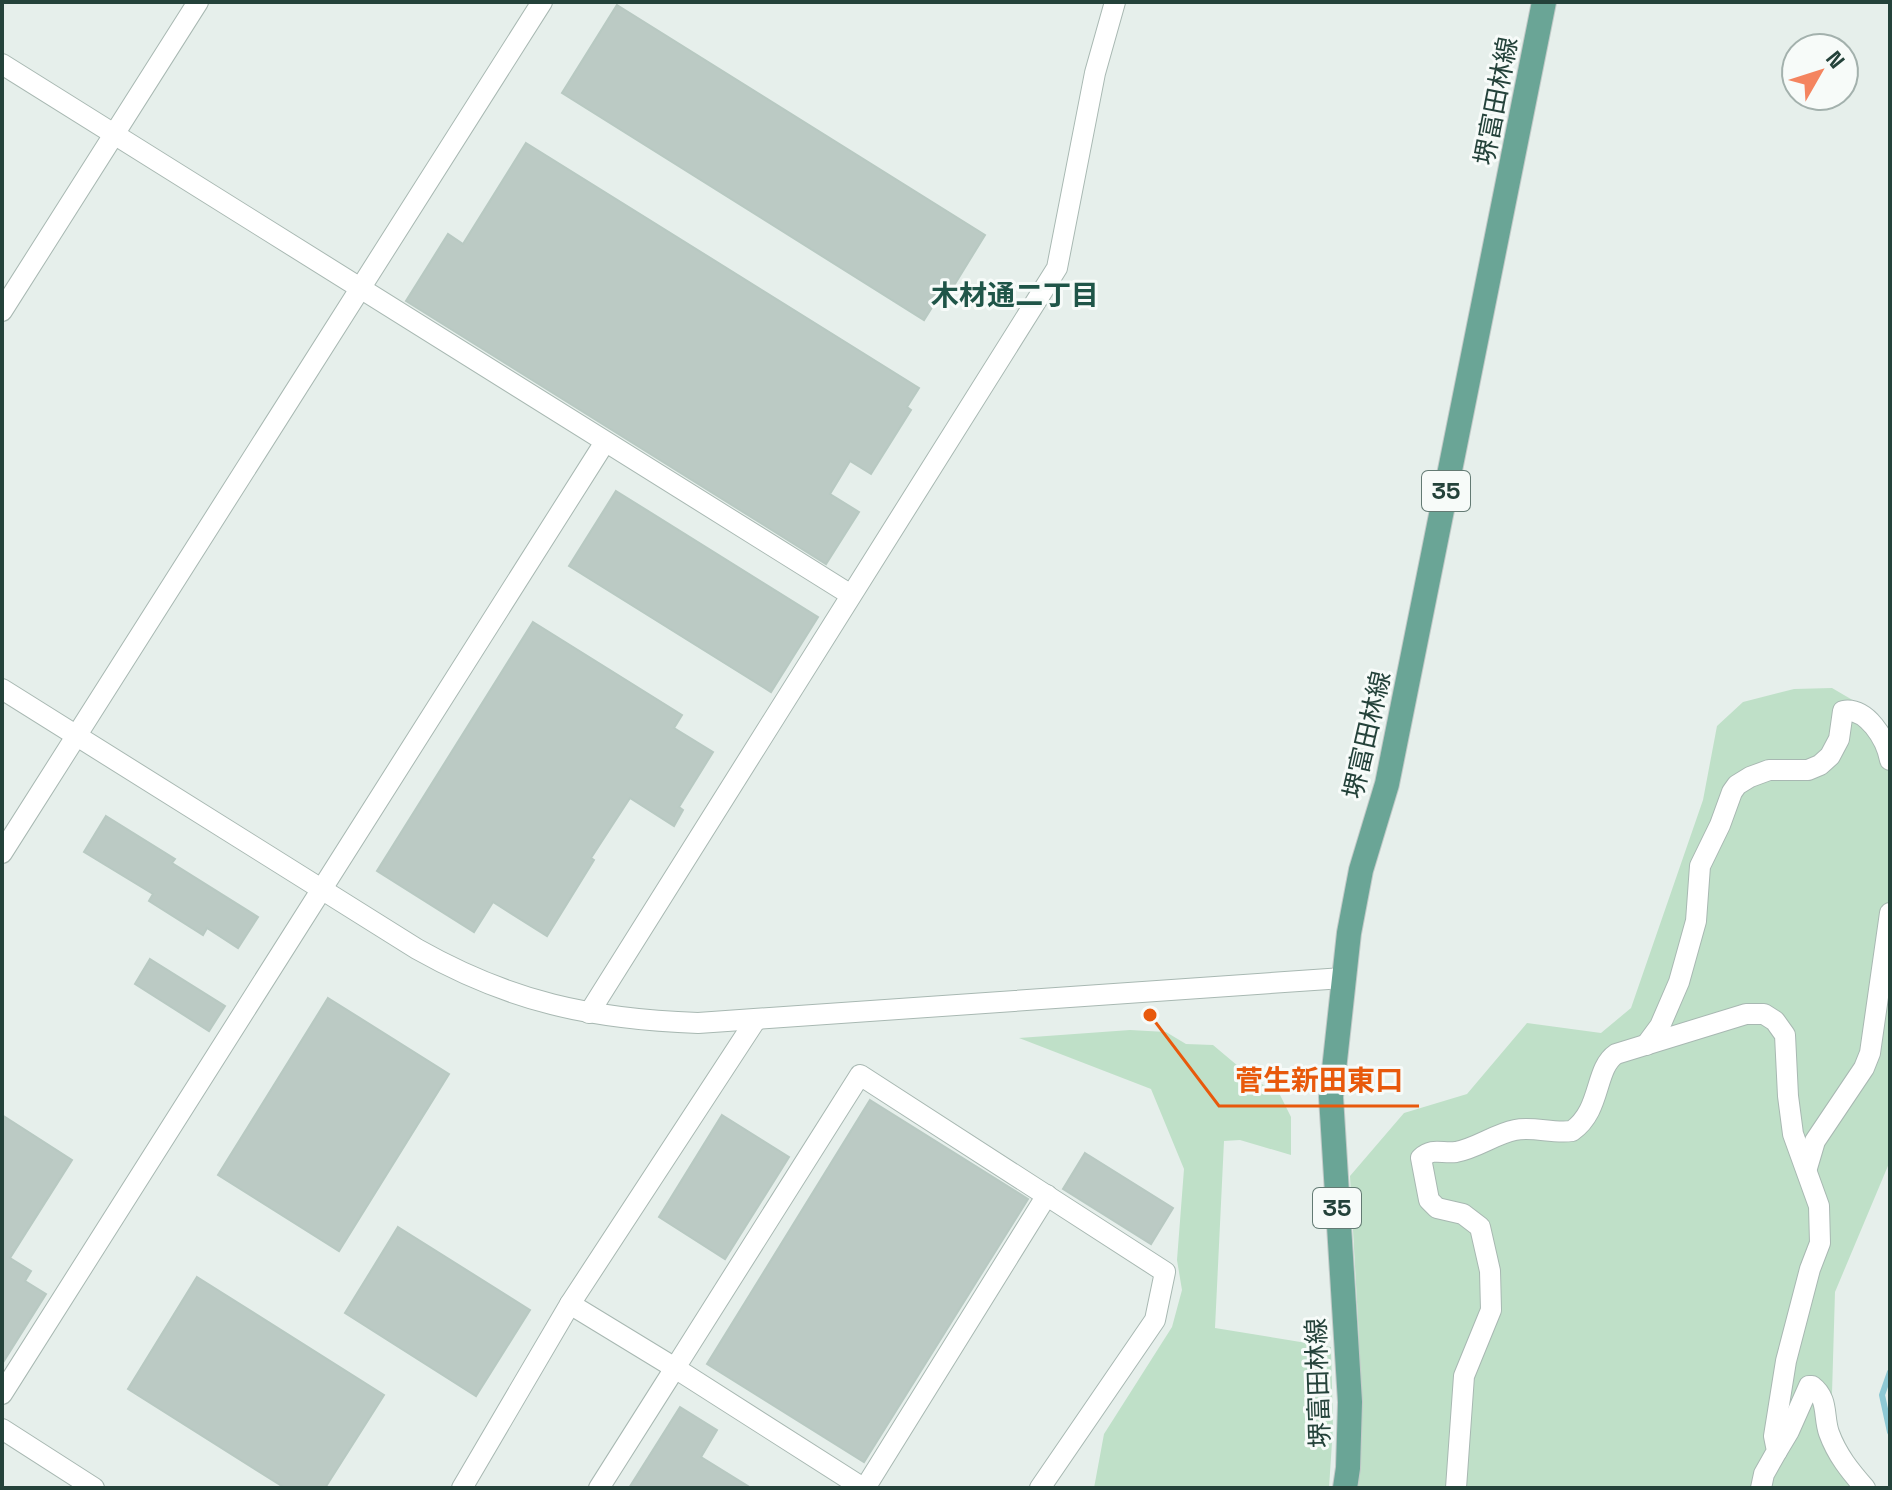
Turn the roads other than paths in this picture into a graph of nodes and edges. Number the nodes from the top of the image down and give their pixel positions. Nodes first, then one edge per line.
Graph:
1 (198, 2) edge
2 (542, 2) edge
3 (1115, 2) edge
4 (1544, 2) edge
5 (2, 64) edge
6 (114, 135) junction
7 (359, 288) junction
8 (2, 311) edge
9 (605, 442) junction
10 (851, 595) junction
11 (2, 689) edge
12 (77, 735) junction
13 (1890, 760) edge
14 (2, 853) edge
15 (323, 890) junction
16 (1890, 913) edge
17 (1343, 978) junction
18 (589, 1013) junction
19 (755, 1021) junction
20 (1646, 1045) junction
21 (1807, 1168) junction
22 (1047, 1195) junction
23 (570, 1304) junction
24 (675, 1368) junction
25 (2, 1394) edge
26 (2, 1429) edge
27 (1777, 1451) junction
28 (94, 1488) edge
29 (462, 1488) edge
30 (599, 1488) edge
31 (864, 1488) edge
32 (1040, 1488) edge
33 (1345, 1488) edge
34 (1456, 1488) edge
35 (1761, 1488) edge
36 (1865, 1488) edge

1 - 6 street
2 - 7 street
3 - 10 street
4 - 17 main road, 堺富田林線 / 35
5 - 6 street
6 - 7 street
6 - 8 street
7 - 9 street
7 - 12 street
9 - 10 street
9 - 15 street
10 - 18 street
11 - 12 street
12 - 14 street
12 - 15 street
13 - 20 street
15 - 18 street
15 - 25 street
16 - 21 street
17 - 19 street
17 - 33 main road, 堺富田林線 / 35
18 - 19 street
19 - 23 street
20 - 21 street
20 - 34 street
21 - 27 street
22 - 24 street
22 - 31 street
22 - 32 street
23 - 24 street
23 - 29 street
24 - 30 street
24 - 31 street
26 - 28 street
27 - 35 street
27 - 36 street

